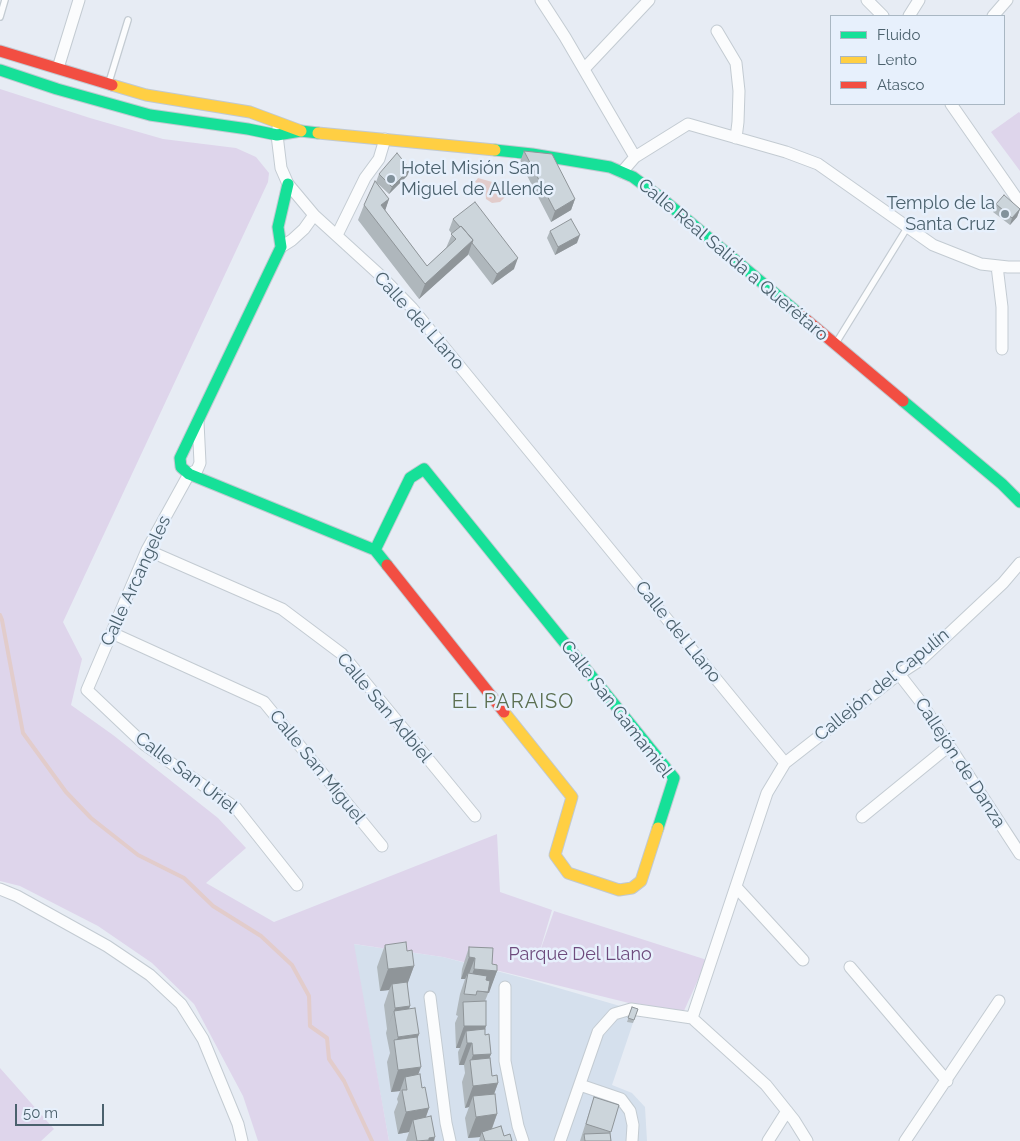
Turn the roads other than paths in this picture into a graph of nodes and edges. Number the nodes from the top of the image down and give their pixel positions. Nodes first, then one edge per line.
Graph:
1 (5, 0) edge
2 (79, 0) edge
3 (542, 0) edge
4 (649, 0) edge
5 (867, 0) edge
6 (919, 0) edge
7 (1007, 0) edge
8 (882, 15) edge
9 (910, 15) edge
10 (994, 15) edge
11 (0, 17) edge
12 (128, 20) dead end
13 (717, 31) dead end
14 (0, 51) edge
15 (58, 68) junction
16 (584, 69) junction
17 (0, 70) edge
18 (109, 84) junction
19 (958, 106) edge
20 (278, 121) junction
21 (301, 130) junction
22 (277, 135) junction
23 (736, 138) junction
24 (385, 139) junction
25 (635, 157) junction
26 (622, 172) junction
27 (288, 184) junction
28 (1020, 203) edge
29 (314, 215) junction
30 (907, 228) junction
31 (337, 235) junction
32 (281, 247) junction
33 (997, 266) junction
34 (1020, 267) edge
35 (834, 345) junction
36 (1002, 348) dead end
37 (198, 420) junction
38 (189, 474) junction
39 (1020, 502) edge
40 (147, 550) junction
41 (374, 550) junction
42 (1020, 563) edge
43 (112, 633) junction
44 (899, 674) junction
45 (87, 690) joint
46 (949, 746) junction
47 (785, 763) junction
48 (474, 816) dead end
49 (862, 817) dead end
50 (382, 846) dead end
51 (1020, 854) edge
52 (297, 885) dead end
53 (736, 888) junction
54 (0, 889) edge
55 (803, 960) dead end
56 (850, 966) dead end
57 (505, 987) dead end
58 (430, 997) dead end
59 (999, 1001) dead end
60 (692, 1018) junction
61 (947, 1081) junction
62 (580, 1085) junction
63 (787, 1111) junction
64 (242, 1141) edge
65 (450, 1141) edge
66 (523, 1141) edge
67 (560, 1141) edge
68 (632, 1141) edge
69 (768, 1141) edge
70 (807, 1141) edge
71 (905, 1141) edge

1 - 11 lane
2 - 15 street
3 - 16 street
4 - 16 street
5 - 8 street
6 - 9 street
7 - 10 street
12 - 18 lane
13 - 23 street
14 - 15 street, Calle Real Salida a Querétaro
15 - 18 street, Calle Real Salida a Querétaro
16 - 25 street
17 - 22 street, Calle Real Salida a Querétaro
18 - 20 street, Calle Real Salida a Querétaro
19 - 28 street
20 - 21 street, Calle Real Salida a Querétaro
20 - 22 street, Calle del Llano
21 - 22 street, Calle Real Salida a Querétaro
21 - 24 street, Calle Real Salida a Querétaro
22 - 27 street, Calle del Llano
23 - 25 street
23 - 30 street
24 - 26 street, Calle Real Salida a Querétaro
24 - 31 street
25 - 26 street
26 - 35 street, Calle Real Salida a Querétaro
27 - 29 street, Calle del Llano
27 - 32 street
29 - 31 street, Calle del Llano
29 - 32 street, Calle Arcangeles
30 - 33 street
30 - 35 lane
31 - 47 street, Calle del Llano
32 - 37 street, Calle Arcangeles
33 - 34 street
33 - 36 street
35 - 39 street, Calle Real Salida a Querétaro
37 - 38 street, Calle Arcangeles
37 - 38 street, Calle Arcangeles
38 - 40 street, Calle Arcangeles
38 - 41 street, Calle San Gamamiel
40 - 43 street, Calle Arcangeles
40 - 48 street, Calle San Adbiel
41 - 41 street, Calle San Gamamiel
42 - 44 street, Callejón del Capulín
43 - 45 street, Calle Arcangeles
43 - 50 street, Calle San Miguel
44 - 46 street, Callejón de Danza
44 - 47 street, Callejón del Capulín
45 - 52 street, Calle San Uriel
46 - 49 street
46 - 51 street, Callejón de Danza
47 - 53 street
53 - 55 street
53 - 60 street
54 - 64 street
56 - 61 street
57 - 66 street
58 - 65 street
59 - 61 street
60 - 62 street
60 - 63 street
61 - 71 street
62 - 67 street
62 - 68 street
63 - 69 street
63 - 70 street

